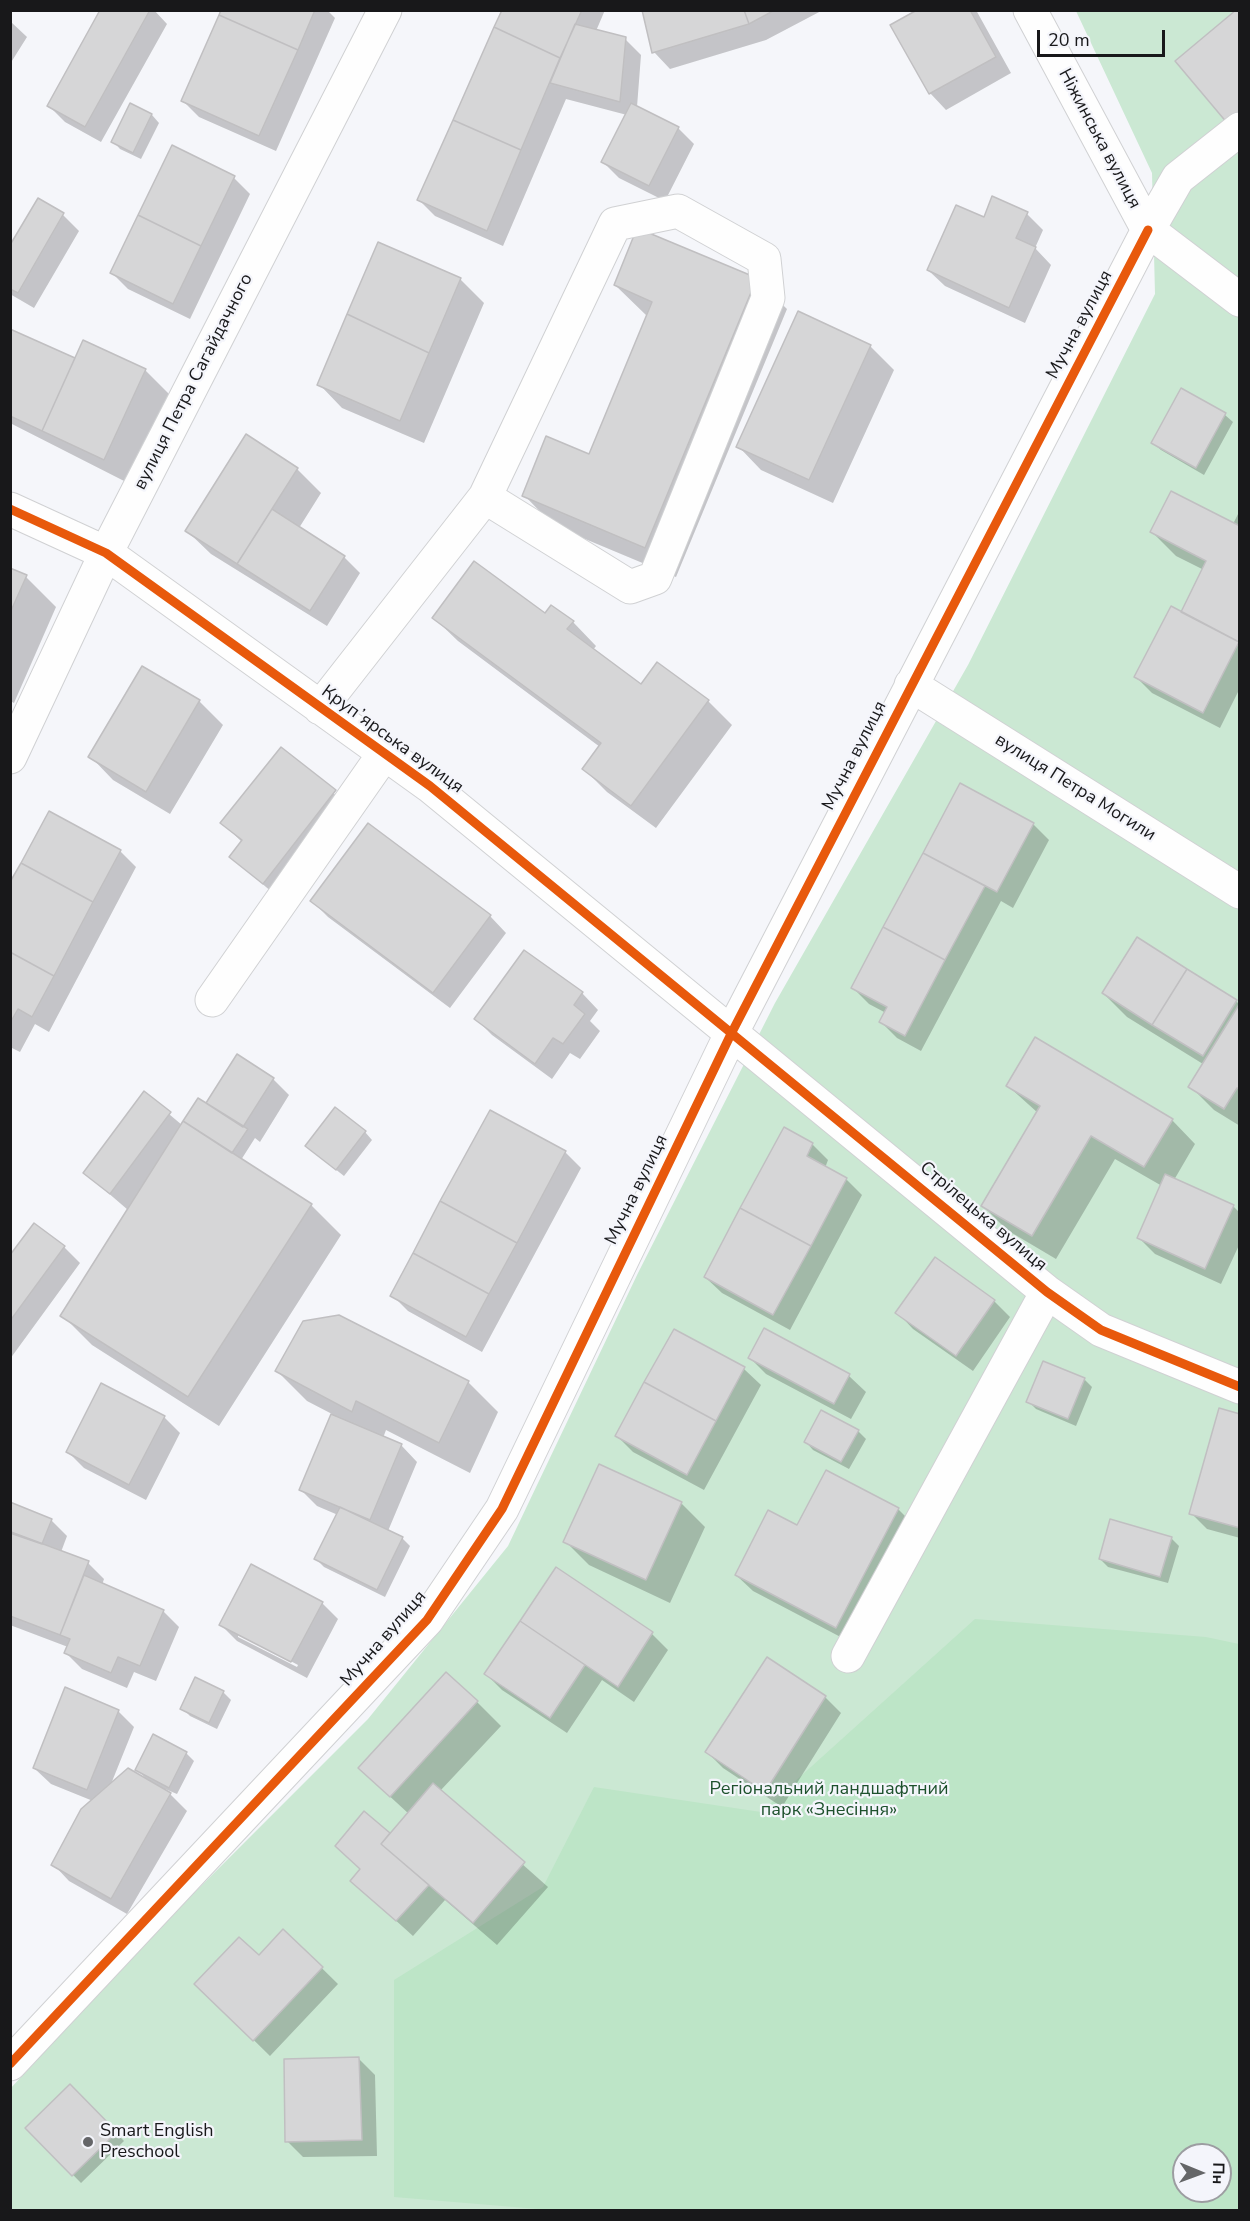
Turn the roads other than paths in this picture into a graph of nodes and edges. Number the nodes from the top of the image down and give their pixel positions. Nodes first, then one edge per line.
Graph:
1 (385, 10) edge
2 (1030, 10) edge
3 (1239, 129) edge
4 (1148, 230) junction
5 (1239, 300) edge
6 (485, 497) junction
7 (10, 509) edge
8 (106, 553) junction
9 (911, 685) junction
10 (320, 708) junction
11 (384, 753) junction
12 (10, 757) edge
13 (1239, 892) edge
14 (212, 1000) dead end
15 (730, 1034) junction
16 (1047, 1292) junction
17 (1239, 1387) edge
18 (848, 1656) dead end
19 (10, 2064) edge

1 - 8 street, вулиця Петра Сагайдачного
2 - 4 street, Ніжинська вулиця
3 - 4 street, Мучна вулиця
4 - 5 street, Ніжинська вулиця
4 - 9 street, Мучна вулиця
6 - 6 street
6 - 10 street
7 - 8 street, Крупʼярська вулиця
8 - 10 street, Крупʼярська вулиця
8 - 12 street, вулиця Петра Сагайдачного
9 - 13 street, вулиця Петра Могили
9 - 15 street, Мучна вулиця
10 - 11 street, Крупʼярська вулиця
11 - 14 street
11 - 15 street, Крупʼярська вулиця
15 - 16 street, Стрілецька вулиця
15 - 19 street, Мучна вулиця
16 - 17 street, Стрілецька вулиця
16 - 18 street

